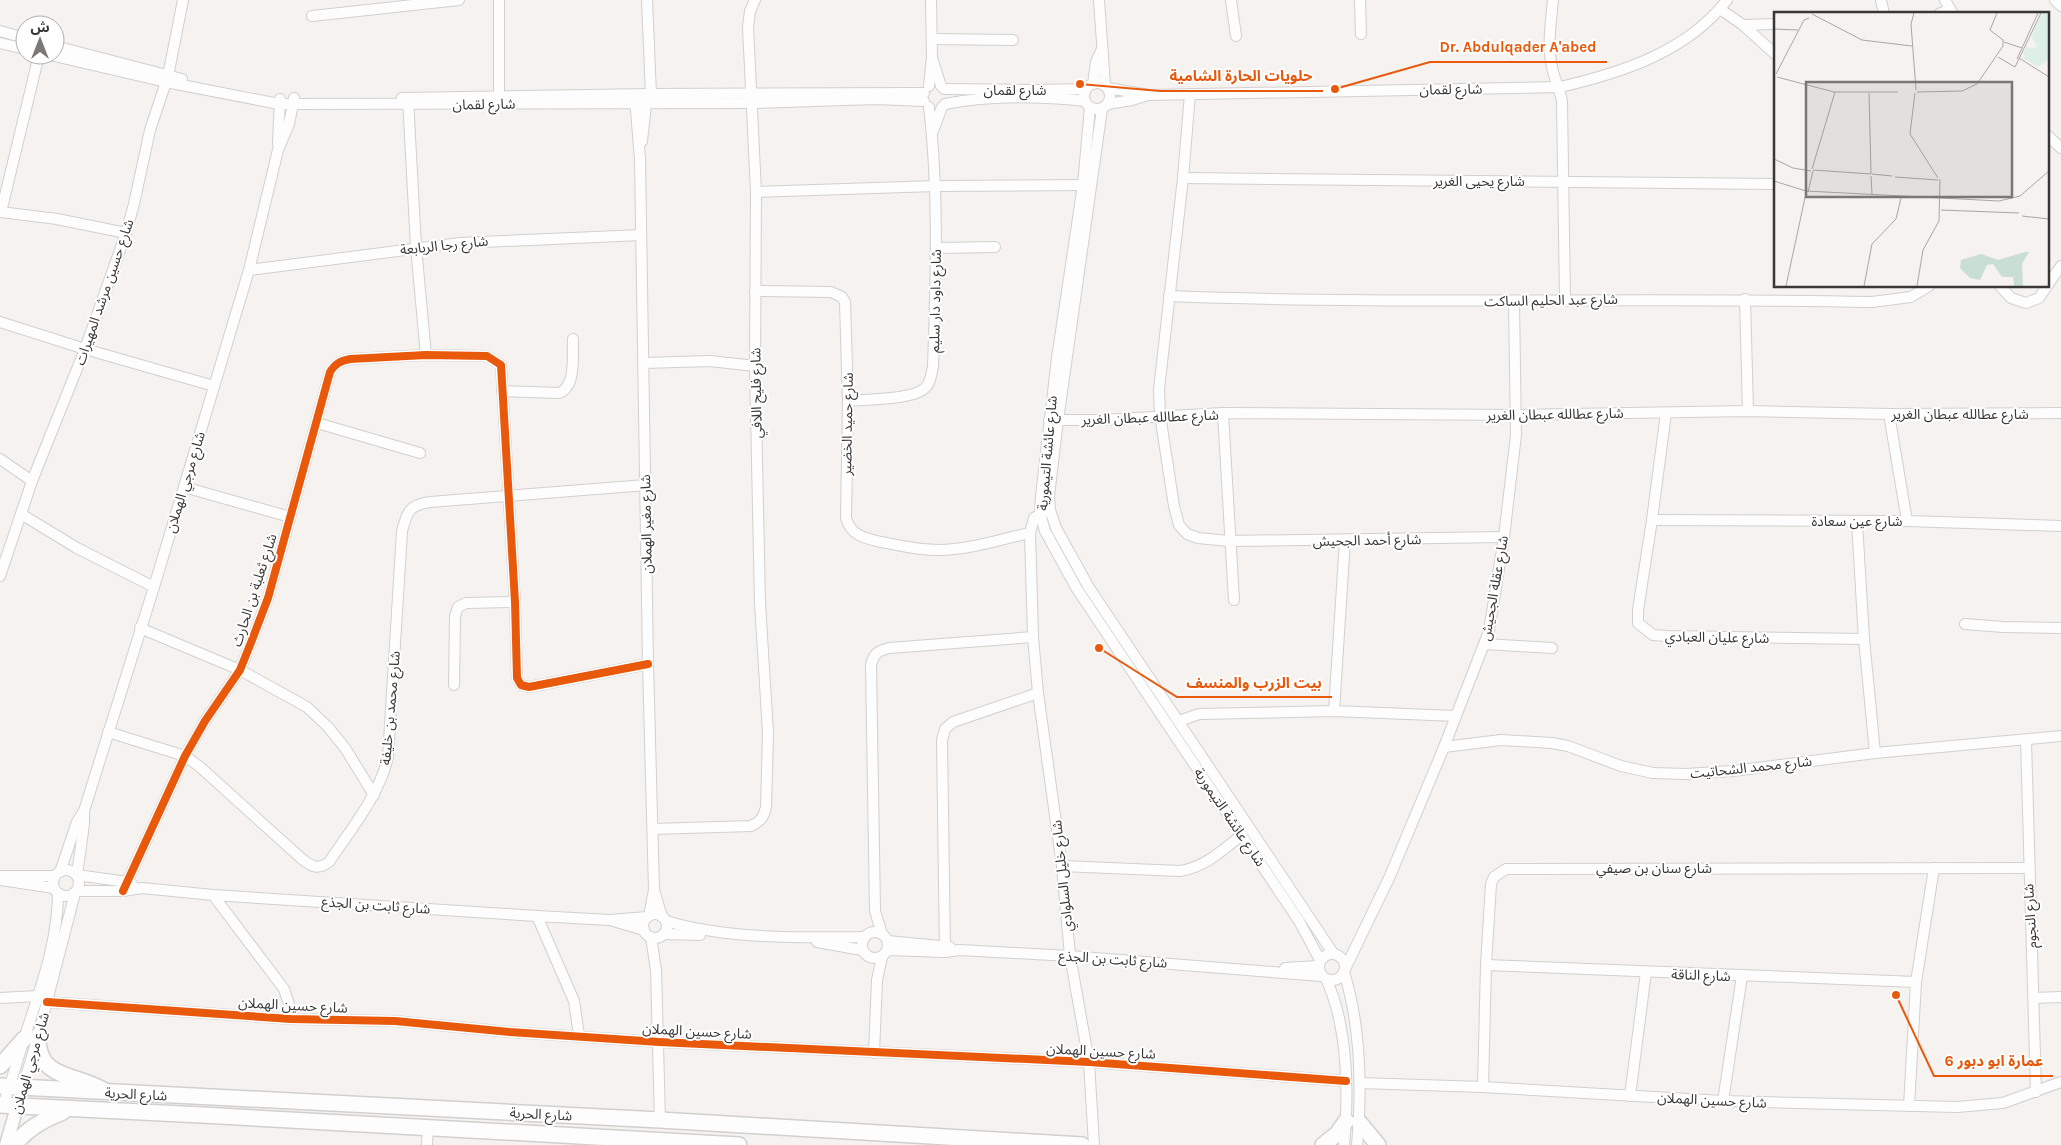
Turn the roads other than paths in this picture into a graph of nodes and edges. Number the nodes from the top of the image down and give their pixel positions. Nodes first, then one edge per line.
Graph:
1 (183, 0) edge
2 (459, 0) edge
3 (499, 0) edge
4 (647, 0) edge
5 (755, 0) edge
6 (931, 0) edge
7 (1098, 0) edge
8 (1231, 0) edge
9 (1360, 0) edge
10 (1553, 0) edge
11 (1727, 0) edge
12 (2055, 0) edge
13 (2061, 6) edge
14 (1720, 9) junction
15 (312, 16) dead end
16 (1774, 24) edge
17 (1743, 25) junction
18 (0, 31) edge
19 (1361, 34) dead end
20 (15, 35) edge
21 (1236, 36) dead end
22 (932, 39) junction
23 (1012, 40) dead end
24 (0, 43) edge
25 (15, 47) edge
26 (65, 49) edge
27 (1101, 50) junction
28 (1774, 53) edge
29 (932, 57) junction
30 (65, 58) edge
31 (37, 65) edge
32 (167, 79) junction
33 (1090, 86) junction
34 (943, 87) junction
35 (1106, 87) junction
36 (1560, 87) junction
37 (1190, 94) junction
38 (1149, 95) junction
39 (648, 96) junction
40 (927, 97) junction
41 (635, 98) junction
42 (752, 98) junction
43 (499, 100) junction
44 (280, 101) junction
45 (294, 101) junction
46 (408, 102) junction
47 (1087, 104) junction
48 (943, 105) junction
49 (1105, 106) junction
50 (932, 134) junction
51 (2048, 136) edge
52 (2061, 148) edge
53 (278, 150) junction
54 (640, 159) junction
55 (1183, 178) junction
56 (1564, 182) junction
57 (1774, 184) edge
58 (1087, 185) junction
59 (935, 186) junction
60 (756, 192) junction
61 (1, 212) edge
62 (126, 232) junction
63 (641, 235) junction
64 (416, 247) junction
65 (995, 247) dead end
66 (937, 248) junction
67 (2061, 266) edge
68 (249, 270) junction
69 (2048, 285) edge
70 (1926, 288) edge
71 (2002, 288) edge
72 (2046, 288) edge
73 (755, 291) junction
74 (1169, 296) junction
75 (1745, 299) junction
76 (1565, 300) junction
77 (1514, 302) junction
78 (0, 322) edge
79 (573, 339) dead end
80 (85, 349) junction
81 (426, 355) junction
82 (644, 364) junction
83 (756, 366) junction
84 (214, 386) junction
85 (502, 391) junction
86 (848, 401) junction
87 (1748, 411) junction
88 (1223, 413) junction
89 (1666, 413) junction
90 (2061, 413) edge
91 (1889, 414) junction
92 (1160, 415) junction
93 (1516, 415) junction
94 (1053, 420) junction
95 (316, 424) junction
96 (420, 453) dead end
97 (0, 459) edge
98 (32, 481) junction
99 (646, 485) junction
100 (184, 487) junction
101 (508, 496) junction
102 (1045, 512) junction
103 (21, 514) junction
104 (290, 518) junction
105 (1652, 520) junction
106 (1907, 521) junction
107 (1857, 522) junction
108 (2061, 526) edge
109 (1030, 533) junction
110 (1504, 537) junction
111 (1345, 540) junction
112 (1230, 541) junction
113 (0, 576) edge
114 (154, 587) junction
115 (1234, 600) dead end
116 (514, 602) junction
117 (1965, 624) dead end
118 (140, 628) junction
119 (2061, 628) edge
120 (1033, 637) junction
121 (1864, 639) junction
122 (1485, 644) junction
123 (1552, 648) dead end
124 (648, 664) junction
125 (240, 670) junction
126 (454, 685) dead end
127 (1038, 693) junction
128 (1334, 712) junction
129 (1456, 716) junction
130 (1179, 721) junction
131 (108, 732) junction
132 (2061, 736) edge
133 (2026, 740) junction
134 (1444, 746) junction
135 (1875, 753) junction
136 (185, 756) junction
137 (374, 795) junction
138 (84, 811) junction
139 (653, 830) junction
140 (1242, 835) junction
141 (1062, 866) junction
142 (1934, 868) junction
143 (2028, 868) junction
144 (57, 874) junction
145 (77, 875) junction
146 (0, 876) edge
147 (0, 880) edge
148 (125, 886) junction
149 (654, 890) junction
150 (56, 891) junction
151 (76, 892) junction
152 (213, 895) junction
153 (875, 911) junction
154 (537, 916) junction
155 (648, 917) junction
156 (664, 919) junction
157 (610, 920) junction
158 (655, 934) junction
159 (866, 935) junction
160 (1360, 939) junction
161 (885, 945) junction
162 (945, 948) junction
163 (866, 954) junction
164 (1335, 954) junction
165 (1070, 956) junction
166 (1486, 965) junction
167 (1322, 970) junction
168 (1345, 970) junction
169 (1646, 972) junction
170 (1742, 976) junction
171 (877, 980) junction
172 (1916, 982) junction
173 (2061, 997) edge
174 (0, 998) edge
175 (2034, 998) junction
176 (42, 999) junction
177 (290, 1019) junction
178 (579, 1036) junction
179 (31, 1038) junction
180 (659, 1042) junction
181 (874, 1053) junction
182 (1089, 1062) junction
183 (0, 1066) edge
184 (1346, 1081) junction
185 (2061, 1082) edge
186 (1360, 1084) junction
187 (11, 1087) edge
188 (1484, 1087) junction
189 (107, 1092) junction
190 (2036, 1092) junction
191 (1630, 1096) junction
192 (1723, 1101) junction
193 (1909, 1106) junction
194 (5, 1108) edge
195 (69, 1109) junction
196 (660, 1120) junction
197 (1353, 1122) junction
198 (428, 1127) junction
199 (651, 1142) edge
200 (6, 1145) edge
201 (14, 1145) edge
202 (427, 1145) edge
203 (739, 1145) edge
204 (1082, 1145) edge
205 (1094, 1145) edge
206 (1323, 1145) edge
207 (1344, 1145) edge
208 (1357, 1145) edge
209 (1378, 1145) edge

1 - 32 street, شارع حسين مرشد المهيرات
2 - 15 street
3 - 43 street
4 - 39 street, شارع مغير الهملان
5 - 42 street, شارع فليح اللافي
6 - 22 street, شارع داود دار سليم
7 - 27 street
8 - 21 street
9 - 19 street
10 - 36 street
11 - 14 street, شارع لقمان
12 - 13 street
14 - 17 street
14 - 36 street, شارع لقمان
16 - 17 street
17 - 28 street
18 - 20 street
22 - 23 street
22 - 29 street, شارع داود دار سليم
24 - 25 street
26 - 32 street, شارع لقمان
27 - 33 street
27 - 35 street
29 - 34 street, شارع داود دار سليم
29 - 40 street, شارع داود دار سليم
30 - 32 street, شارع لقمان
31 - 61 street
32 - 44 street, شارع لقمان
32 - 62 street, شارع حسين مرشد المهيرات
33 - 34 street, شارع لقمان
33 - 35 street, شارع لقمان
33 - 47 street, شارع عائشة التيمورية
34 - 40 street, شارع لقمان
34 - 48 street, شارع داود دار سليم
35 - 38 street, شارع لقمان
35 - 49 street, شارع عائشة التيمورية
36 - 37 street, شارع لقمان
36 - 56 street
37 - 38 street, شارع لقمان
37 - 55 street
38 - 49 street, شارع لقمان
39 - 41 street, شارع لقمان
39 - 42 street, شارع لقمان
39 - 54 street, شارع مغير الهملان
40 - 42 street, شارع لقمان
40 - 48 street, شارع لقمان
40 - 50 street, شارع داود دار سليم
41 - 43 street, شارع لقمان
41 - 54 street, شارع مغير الهملان
42 - 60 street, شارع فليح اللافي
43 - 46 street, شارع لقمان
44 - 45 street, شارع لقمان
44 - 53 street, شارع مرجي الهملان
45 - 46 street, شارع لقمان
45 - 53 street, شارع مرجي الهملان
46 - 64 street
47 - 48 street, شارع لقمان
47 - 49 street, شارع لقمان
47 - 58 street, شارع عائشة التيمورية
48 - 50 street, شارع داود دار سليم
49 - 58 street, شارع عائشة التيمورية
50 - 59 street, شارع داود دار سليم
51 - 52 street
53 - 68 street, شارع مرجي الهملان
54 - 63 street, شارع مغير الهملان
55 - 56 street, شارع يحيى الغرير
55 - 74 street
56 - 57 street, شارع يحيى الغرير
56 - 76 street
58 - 59 street
58 - 94 street, شارع عائشة التيمورية
59 - 60 street
59 - 66 street, شارع داود دار سليم
60 - 73 street, شارع فليح اللافي
61 - 62 street
62 - 80 street, شارع حسين مرشد المهيرات
63 - 64 street, شارع رجا الربابعة
63 - 82 street, شارع مغير الهملان
64 - 68 street, شارع رجا الربابعة
64 - 81 street
65 - 66 street
66 - 86 street, شارع داود دار سليم
67 - 69 street
68 - 84 street, شارع مرجي الهملان
70 - 75 street, شارع عبد الحليم الساكت
71 - 72 street
73 - 83 street, شارع فليح اللافي
73 - 86 street, شارع حميد الخضير
74 - 77 street, شارع عبد الحليم الساكت
74 - 92 street
75 - 76 street, شارع عبد الحليم الساكت
75 - 87 street
76 - 77 street, شارع عبد الحليم الساكت
77 - 93 street, شارع عقلة الجحيش
78 - 80 street
79 - 85 street
80 - 84 street
80 - 98 street, شارع حسين مرشد المهيرات
81 - 85 street
81 - 95 street, شارع ثعلبة بن الحارث
82 - 83 street
82 - 99 street, شارع مغير الهملان
83 - 139 street, شارع فليح اللافي
84 - 100 street, شارع مرجي الهملان
85 - 101 street
86 - 109 street, شارع حميد الخضير
87 - 89 street, شارع عطالله عبطان الغرير
87 - 91 street, شارع عطالله عبطان الغرير
88 - 92 street, شارع عطالله عبطان الغرير
88 - 93 street, شارع عطالله عبطان الغرير
88 - 112 street
89 - 93 street, شارع عطالله عبطان الغرير
89 - 105 street, شارع عليان العبادي
90 - 91 street, شارع عطالله عبطان الغرير
91 - 106 street
92 - 94 street, شارع عطالله عبطان الغرير
92 - 112 street
93 - 110 street, شارع عقلة الجحيش
94 - 102 street, شارع عائشة التيمورية
95 - 96 street
95 - 104 street, شارع ثعلبة بن الحارث
97 - 98 street
98 - 103 street, شارع حسين مرشد المهيرات
99 - 101 street, شارع محمد بن خليفة
99 - 124 street, شارع مغير الهملان
100 - 104 street
100 - 114 street, شارع مرجي الهملان
101 - 116 street
101 - 137 street, شارع محمد بن خليفة
102 - 109 street, شارع خليل السلوادي
102 - 130 street, شارع عائشة التيمورية
102 - 140 street, شارع عائشة التيمورية
103 - 113 street, شارع حسين مرشد المهيرات
103 - 114 street
104 - 125 street, شارع ثعلبة بن الحارث
105 - 107 street, شارع عين سعادة
105 - 121 street, شارع عليان العبادي
106 - 107 street, شارع عين سعادة
106 - 108 street, شارع عين سعادة
107 - 121 street
109 - 120 street, شارع خليل السلوادي
110 - 111 street, شارع أحمد الجحيش
110 - 122 street, شارع عقلة الجحيش
111 - 112 street, شارع أحمد الجحيش
111 - 128 street
112 - 115 street
114 - 118 street, شارع مرجي الهملان
116 - 124 street
116 - 126 street
117 - 119 street
118 - 125 street
118 - 131 street, شارع مرجي الهملان
120 - 127 street, شارع خليل السلوادي
120 - 153 street
121 - 135 street
122 - 123 street
122 - 129 street, شارع عقلة الجحيش
124 - 139 street, شارع مغير الهملان
125 - 136 street, شارع ثعلبة بن الحارث
125 - 137 street
127 - 141 street, شارع خليل السلوادي
127 - 162 street
128 - 129 street
128 - 130 street
129 - 134 street, شارع عقلة الجحيش
130 - 164 street, شارع عائشة التيمورية
131 - 136 street, شارع محمد بن خليفة
131 - 138 street, شارع مرجي الهملان
132 - 133 street, شارع محمد الشحاتيت
133 - 135 street, شارع محمد الشحاتيت
133 - 143 street, شارع النجوم
134 - 135 street, شارع محمد الشحاتيت
134 - 160 street, شارع عقلة الجحيش
136 - 137 street, شارع محمد بن خليفة
136 - 148 street, شارع ثعلبة بن الحارث
138 - 144 street, شارع مرجي الهملان
138 - 145 street, شارع مرجي الهملان
139 - 149 street, شارع مغير الهملان
140 - 141 street
140 - 167 street, شارع عائشة التيمورية
141 - 165 street, شارع خليل السلوادي
142 - 143 street, شارع سنان بن صيفي
142 - 166 street, شارع سنان بن صيفي
142 - 172 street
143 - 175 street, شارع النجوم
144 - 145 street
144 - 146 street
144 - 150 street
145 - 148 street, شارع ثابت بن الجذع
145 - 151 street
147 - 150 street
148 - 151 street, شارع ثابت بن الجذع
148 - 152 street, شارع ثابت بن الجذع
149 - 155 street, شارع مغير الهملان
149 - 156 street, شارع مغير الهملان
150 - 151 street
150 - 176 street, شارع مرجي الهملان
151 - 176 street, شارع مرجي الهملان
152 - 154 street, شارع ثابت بن الجذع
152 - 177 street
153 - 159 street
153 - 161 street
154 - 157 street, شارع ثابت بن الجذع
154 - 178 street
155 - 156 street, شارع ثابت بن الجذع
155 - 157 street, شارع ثابت بن الجذع
155 - 158 street, شارع مغير الهملان
156 - 158 street
156 - 159 street
157 - 158 street, شارع ثابت بن الجذع
158 - 163 street, شارع ثابت بن الجذع
158 - 180 street
159 - 161 street
159 - 163 street
160 - 164 street
160 - 168 street, شارع عقلة الجحيش
161 - 162 street, شارع ثابت بن الجذع
161 - 163 street, شارع ثابت بن الجذع
161 - 171 street
162 - 165 street, شارع ثابت بن الجذع
163 - 171 street
164 - 167 street
164 - 168 street
165 - 167 street, شارع ثابت بن الجذع
165 - 182 street, شارع خليل السلوادي
166 - 169 street, شارع الناقة
166 - 188 street, شارع سنان بن صيفي
167 - 168 street
167 - 184 street, شارع عائشة التيمورية
168 - 186 street
169 - 170 street, شارع الناقة
169 - 191 street
170 - 172 street, شارع الناقة
170 - 192 street
171 - 181 street
172 - 193 street
173 - 175 street
174 - 176 street, شارع حسين الهملان
175 - 190 street, شارع النجوم
176 - 177 street, شارع حسين الهملان
176 - 179 street, شارع مرجي الهملان
176 - 179 street, شارع مرجي الهملان
177 - 178 street, شارع حسين الهملان
178 - 180 street, شارع حسين الهملان
179 - 183 highway
179 - 187 street, شارع مرجي الهملان
179 - 187 street, شارع مرجي الهملان
179 - 189 highway
180 - 181 street, شارع حسين الهملان
180 - 196 street
181 - 182 street, شارع حسين الهملان
182 - 184 street, شارع حسين الهملان
182 - 205 street, شارع خليل السلوادي
184 - 197 street, شارع عائشة التيمورية
185 - 190 street, شارع حسين الهملان
186 - 188 street, شارع حسين الهملان
186 - 197 street
187 - 189 highway, شارع الحرية
187 - 194 street, شارع مرجي الهملان
188 - 191 street, شارع حسين الهملان
189 - 196 highway, شارع الحرية
190 - 193 street, شارع حسين الهملان
191 - 192 street, شارع حسين الهملان
192 - 193 street, شارع حسين الهملان
194 - 195 highway, شارع الحرية
194 - 200 main road, شارع مرجي الهملان
195 - 198 highway, شارع الحرية
195 - 201 highway
196 - 204 highway, شارع الحرية
197 - 206 highway
197 - 207 street
197 - 208 street
197 - 209 highway
198 - 199 highway, شارع الحرية
198 - 202 street
199 - 203 highway, شارع الحرية

